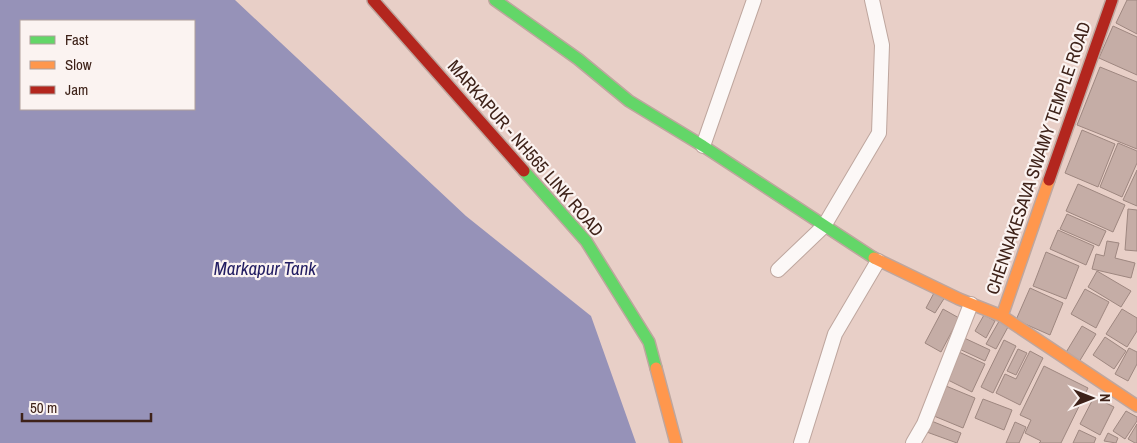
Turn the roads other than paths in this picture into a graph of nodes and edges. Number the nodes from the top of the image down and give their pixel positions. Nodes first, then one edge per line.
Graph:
1 (374, 0) edge
2 (495, 0) edge
3 (754, 0) edge
4 (872, 0) edge
5 (1112, 0) edge
6 (703, 146) junction
7 (824, 226) junction
8 (878, 261) junction
9 (778, 270) dead end
10 (971, 304) junction
11 (1002, 316) junction
12 (1137, 406) edge
13 (676, 443) edge
14 (801, 443) edge
15 (913, 443) edge

1 - 13 main road, MARKAPUR - NH565 LINK ROAD
2 - 6 main road
3 - 6 street
4 - 7 street
5 - 11 main road, CHENNAKESAVA SWAMY TEMPLE ROAD
6 - 7 main road
7 - 8 main road
7 - 9 street
8 - 10 main road
8 - 14 street
10 - 11 main road
10 - 15 street
11 - 12 main road, CHENNAKESAVA SWAMY TEMPLE ROAD

